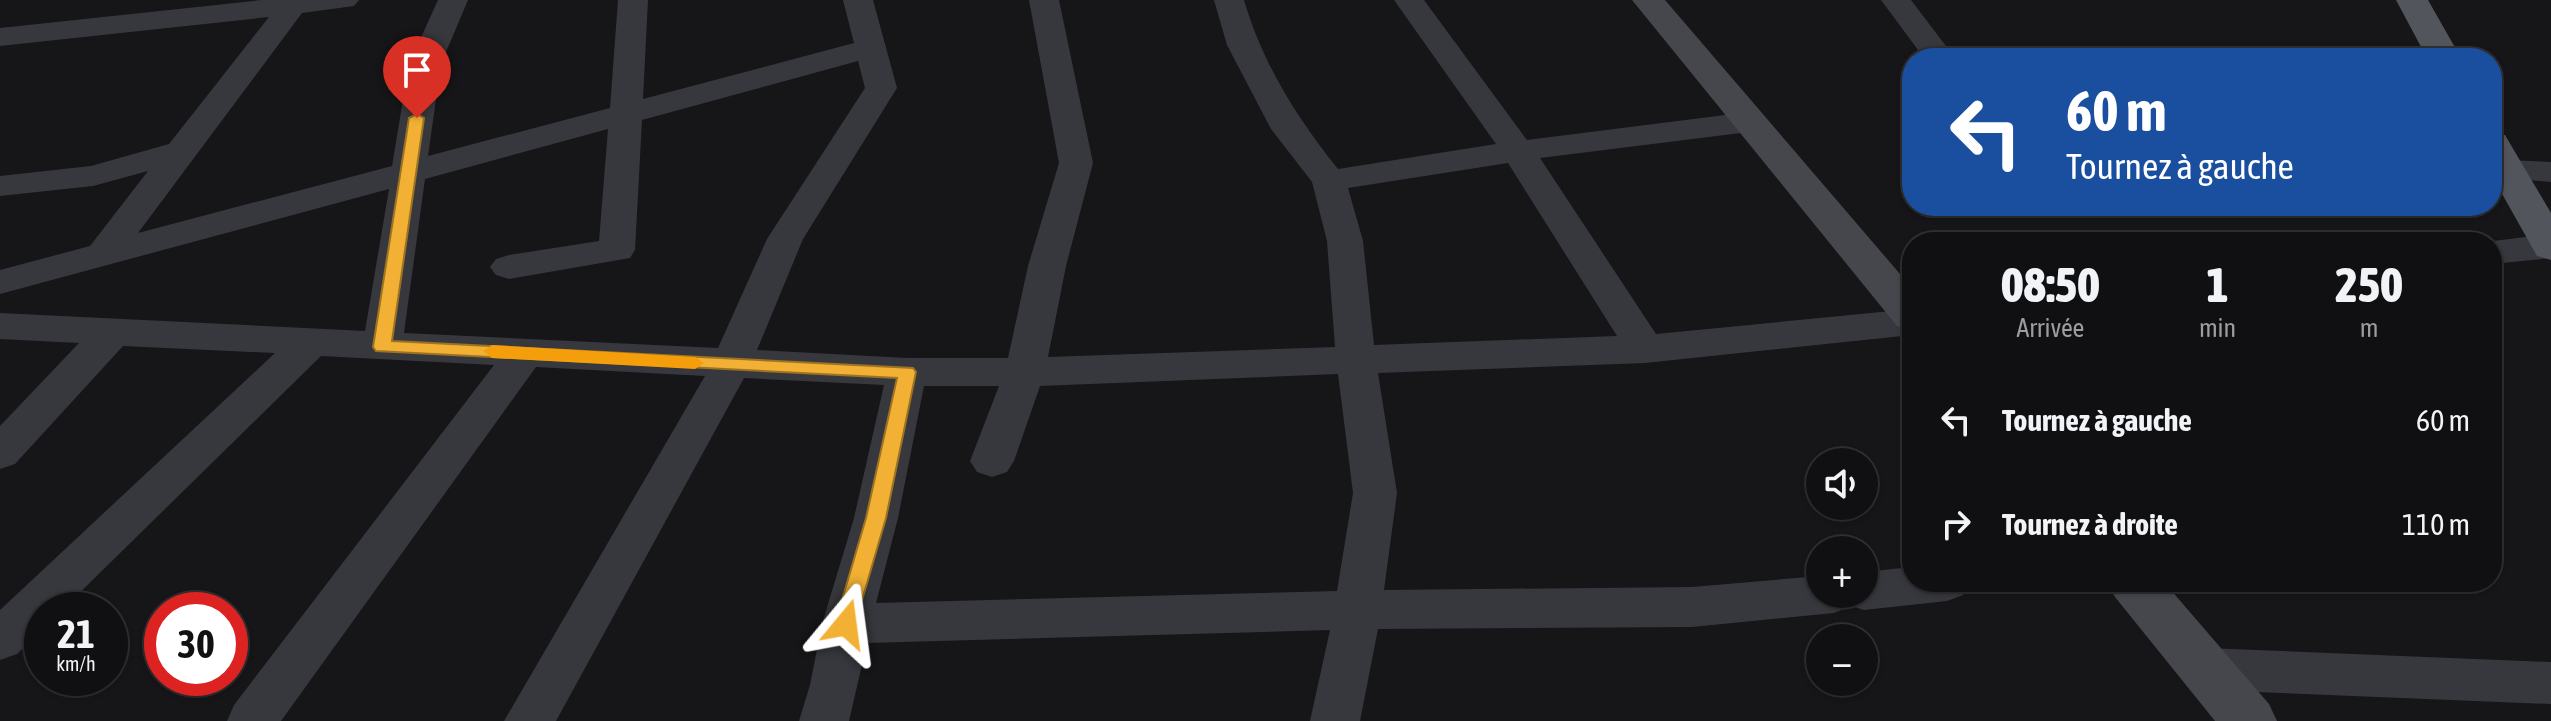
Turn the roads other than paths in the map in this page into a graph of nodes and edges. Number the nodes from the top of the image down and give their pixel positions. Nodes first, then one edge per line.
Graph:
1 (112, 0) edge
2 (344, 0) edge
3 (453, 0) edge
4 (633, 0) edge
5 (858, 0) edge
6 (1044, 0) edge
7 (1229, 0) edge
8 (1409, 0) edge
9 (1648, 0) edge
10 (1896, 0) edge
11 (2412, 0) edge
12 (294, 3) edge
13 (85, 28) junction
14 (0, 37) edge
15 (871, 48) junction
16 (1932, 48) edge
17 (2438, 48) edge
18 (624, 115) junction
19 (1749, 122) junction
20 (182, 151) junction
21 (1518, 151) junction
22 (2502, 158) edge
23 (2502, 161) edge
24 (408, 172) junction
25 (2551, 172) edge
26 (1329, 181) junction
27 (0, 186) edge
28 (2551, 247) edge
29 (2502, 251) edge
30 (103, 254) junction
31 (509, 267) dead end
32 (0, 282) edge
33 (1902, 307) edge
34 (1902, 320) edge
35 (0, 326) edge
36 (114, 331) junction
37 (314, 340) junction
38 (382, 347) junction
39 (1645, 349) junction
40 (525, 353) junction
41 (1356, 360) junction
42 (731, 365) junction
43 (907, 372) junction
44 (1025, 372) junction
45 (0, 453) edge
46 (992, 461) dead end
47 (1902, 587) edge
48 (1878, 589) edge
49 (2141, 592) edge
50 (1806, 597) edge
51 (1358, 610) junction
52 (846, 624) junction
53 (0, 640) edge
54 (2206, 669) junction
55 (2551, 683) edge
56 (252, 721) edge
57 (529, 721) edge
58 (824, 721) edge
59 (1335, 721) edge
60 (2249, 721) edge

1 - 13 street
2 - 12 street
3 - 24 street
4 - 18 street
5 - 15 street
6 - 44 street
7 - 26 street
8 - 21 street
9 - 19 street
10 - 16 street
11 - 17 main road
12 - 13 street
12 - 20 street
13 - 14 street
15 - 18 street
15 - 42 street
18 - 24 street
18 - 31 street
19 - 21 street
19 - 33 street
20 - 27 street
20 - 30 street
21 - 26 street
21 - 39 street
22 - 25 street
23 - 28 main road
24 - 30 street
24 - 38 street
26 - 41 street
28 - 29 street
30 - 32 street
34 - 39 street
35 - 36 street
36 - 37 street
36 - 45 street
37 - 38 street
37 - 53 street
38 - 40 street
39 - 41 street
40 - 42 street
40 - 56 street
41 - 44 street
41 - 51 street
42 - 43 street
42 - 57 street
43 - 44 street
43 - 52 street
44 - 46 street
47 - 48 street
49 - 54 street
50 - 51 street
51 - 52 street
51 - 59 street
52 - 58 street
54 - 55 street
54 - 60 street

